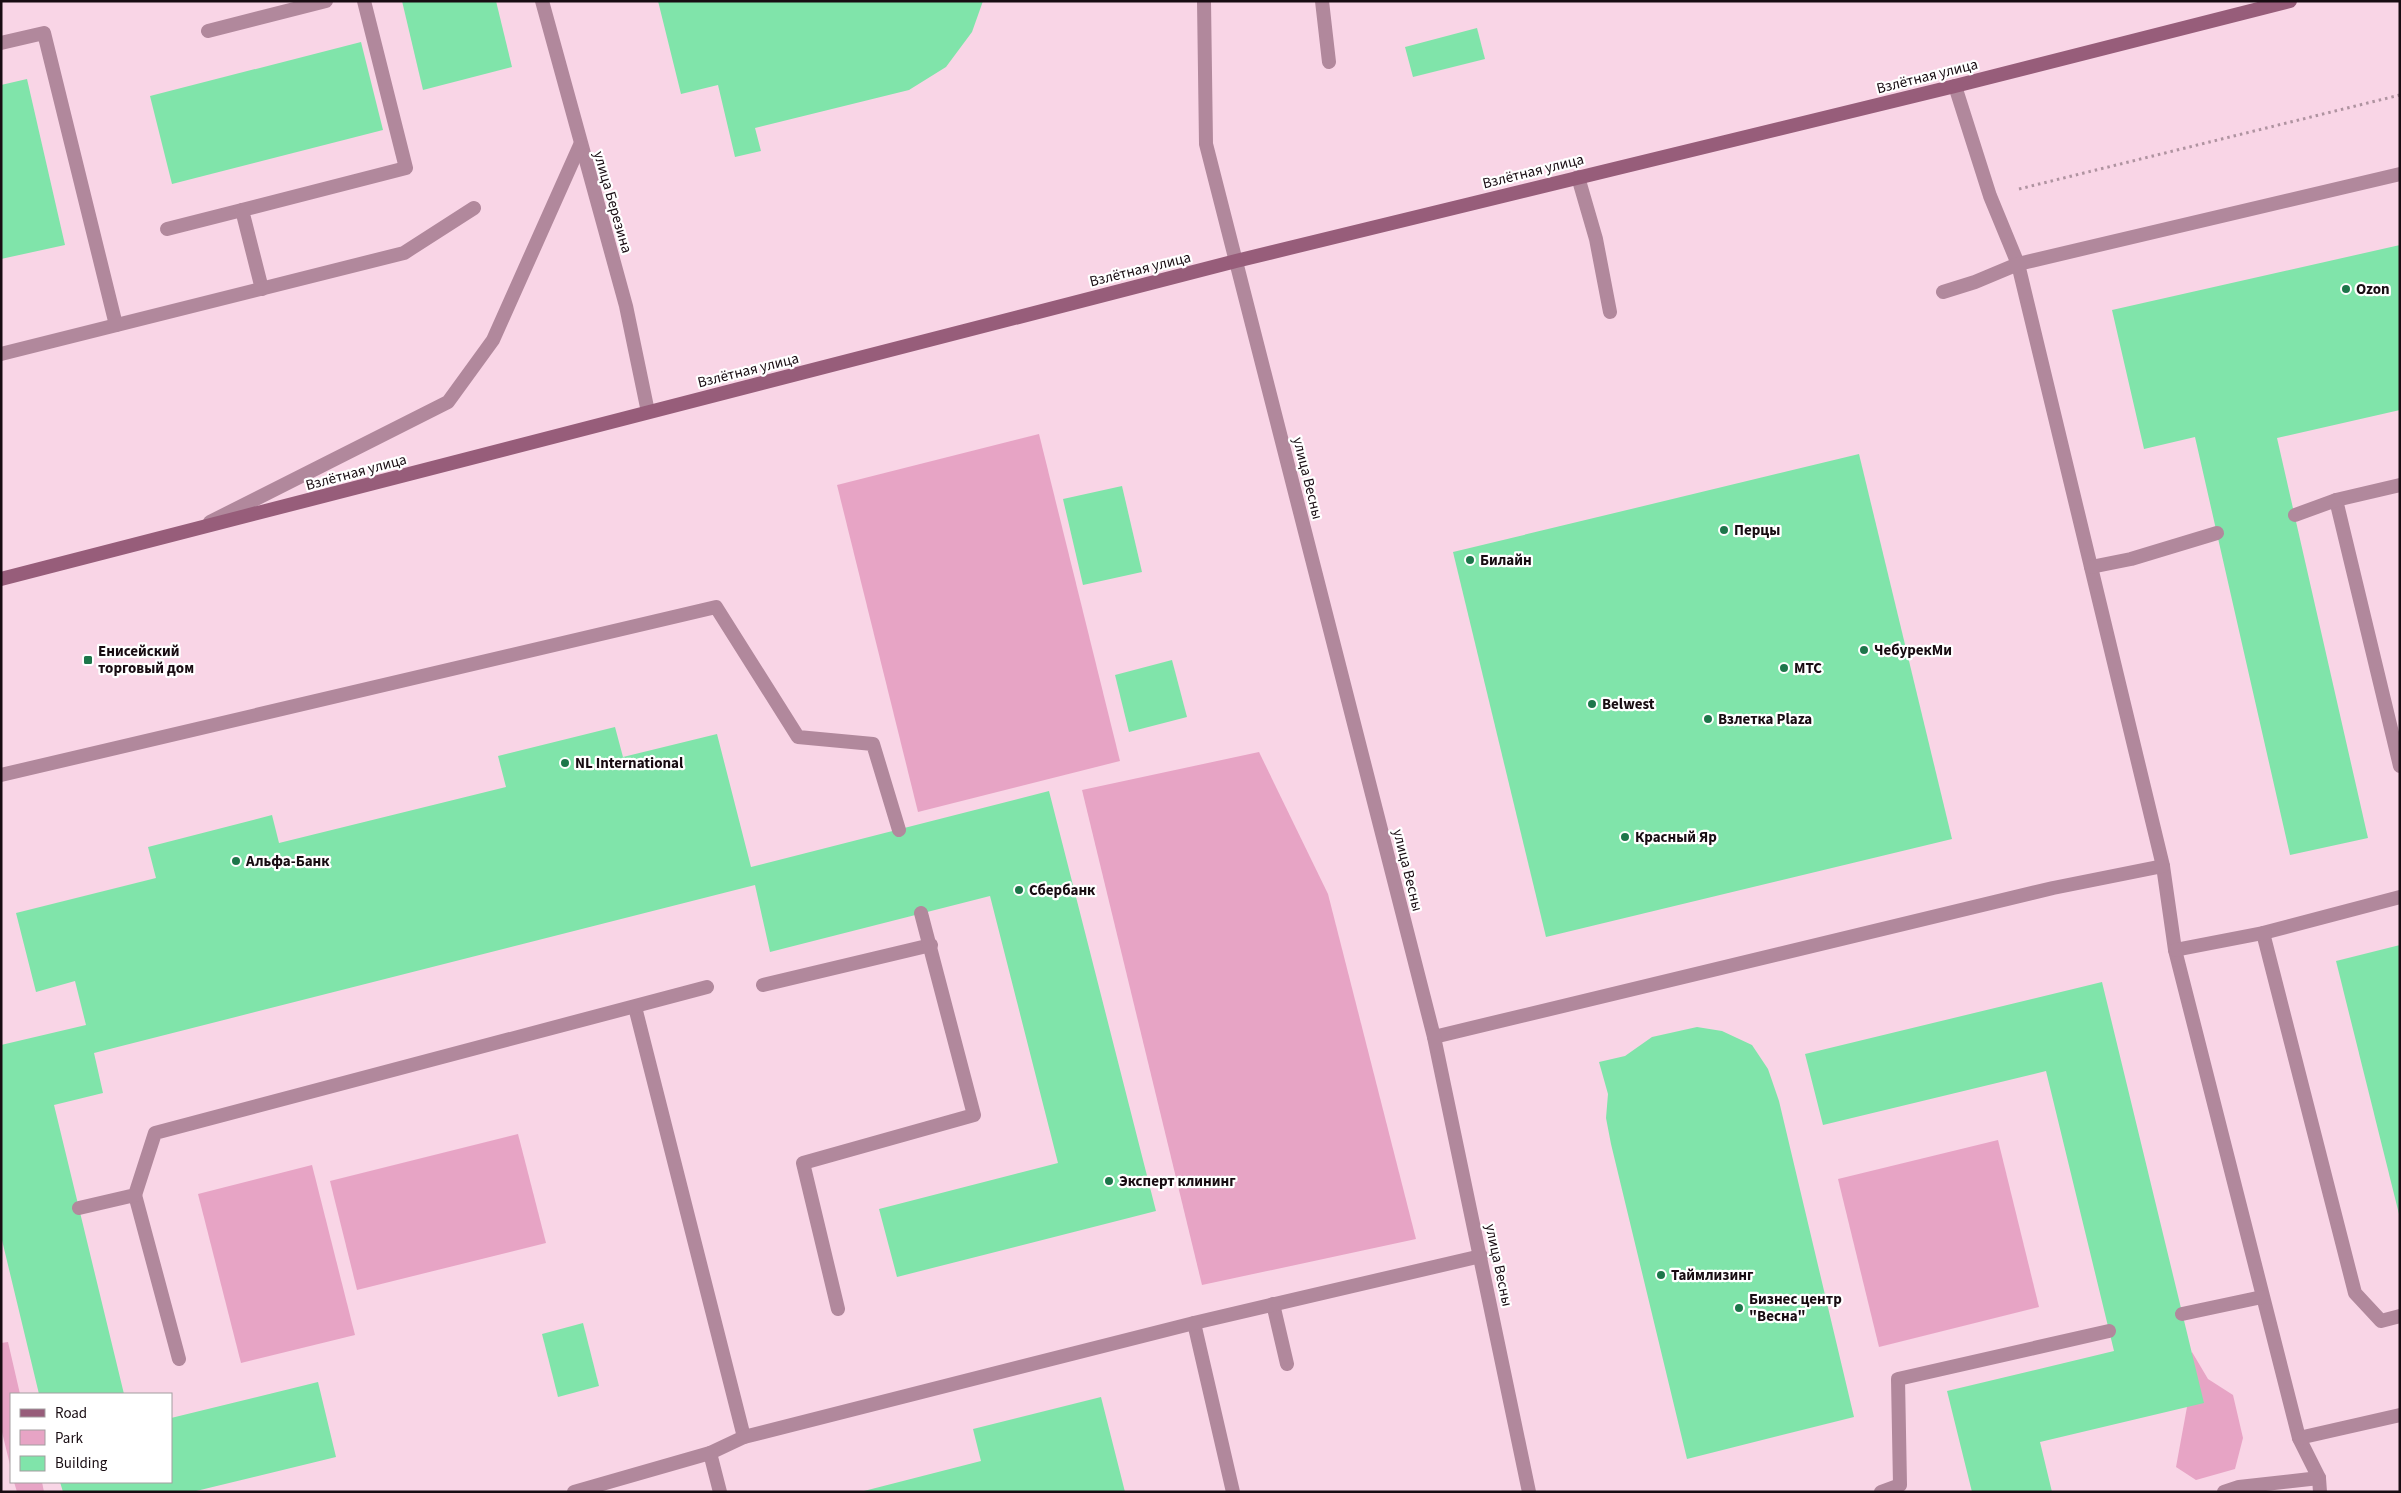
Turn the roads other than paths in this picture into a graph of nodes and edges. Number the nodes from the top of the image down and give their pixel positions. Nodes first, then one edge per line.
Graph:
1 (326, 1) edge
2 (364, 1) edge
3 (542, 1) edge
4 (1204, 1) edge
5 (1322, 1) edge
6 (2290, 1) edge
7 (208, 31) dead end
8 (1, 43) edge
9 (1330, 62) dead end
10 (1955, 86) junction
11 (580, 146) junction
12 (2400, 174) edge
13 (1578, 177) junction
14 (474, 208) dead end
15 (242, 210) junction
16 (167, 229) dead end
17 (1236, 261) junction
18 (2018, 264) junction
19 (262, 289) junction
20 (1943, 292) dead end
21 (1610, 312) dead end
22 (116, 325) junction
23 (1, 354) edge
24 (648, 412) junction
25 (2400, 485) edge
26 (2336, 500) junction
27 (2294, 515) dead end
28 (191, 532) junction
29 (2217, 533) dead end
30 (2091, 567) junction
31 (1, 579) edge
32 (2400, 766) edge
33 (1, 775) edge
34 (899, 830) dead end
35 (2163, 866) junction
36 (2400, 897) edge
37 (921, 913) dead end
38 (2262, 933) junction
39 (931, 945) junction
40 (2174, 950) junction
41 (763, 985) dead end
42 (707, 987) dead end
43 (635, 1006) junction
44 (1434, 1037) junction
45 (135, 1195) junction
46 (79, 1208) dead end
47 (1481, 1256) junction
48 (2262, 1297) junction
49 (1274, 1304) junction
50 (838, 1308) dead end
51 (2182, 1314) dead end
52 (2400, 1316) edge
53 (1194, 1323) junction
54 (2109, 1331) dead end
55 (179, 1359) dead end
56 (1287, 1364) dead end
57 (2400, 1415) edge
58 (744, 1437) junction
59 (2299, 1438) junction
60 (710, 1453) junction
61 (2320, 1485) edge
62 (574, 1492) edge
63 (720, 1492) edge
64 (1233, 1492) edge
65 (1529, 1492) edge
66 (1881, 1492) edge
67 (2224, 1492) edge

1 - 7 street
2 - 15 street
3 - 11 street, улица Березина
4 - 17 street, улица Весны
5 - 9 street
6 - 10 main road, Взлётная улица
8 - 22 street
10 - 13 main road, Взлётная улица
10 - 18 street
11 - 24 street, улица Березина
11 - 28 street
12 - 18 street
13 - 17 main road, Взлётная улица
13 - 21 street
14 - 19 street
15 - 16 street
15 - 19 street
17 - 24 main road, Взлётная улица
17 - 44 street, улица Весны
18 - 20 street
18 - 30 street
19 - 22 street
22 - 23 street
24 - 28 main road, Взлётная улица
25 - 26 street
26 - 27 street
26 - 32 street
28 - 31 main road, Взлётная улица
29 - 30 street
30 - 35 street
33 - 34 street
35 - 40 street
35 - 44 street
36 - 38 street
37 - 39 street
38 - 40 street
38 - 52 street
39 - 41 street
39 - 50 street
40 - 48 street
42 - 43 street
43 - 45 street
43 - 58 street
44 - 47 street, улица Весны
45 - 46 street
45 - 55 street
47 - 49 street
47 - 65 street, улица Весны
48 - 51 street
48 - 59 street
49 - 53 street
49 - 56 street
53 - 58 street
53 - 64 street
54 - 66 street
57 - 59 street
58 - 60 street
59 - 61 street
60 - 62 street
60 - 63 street
61 - 67 street

